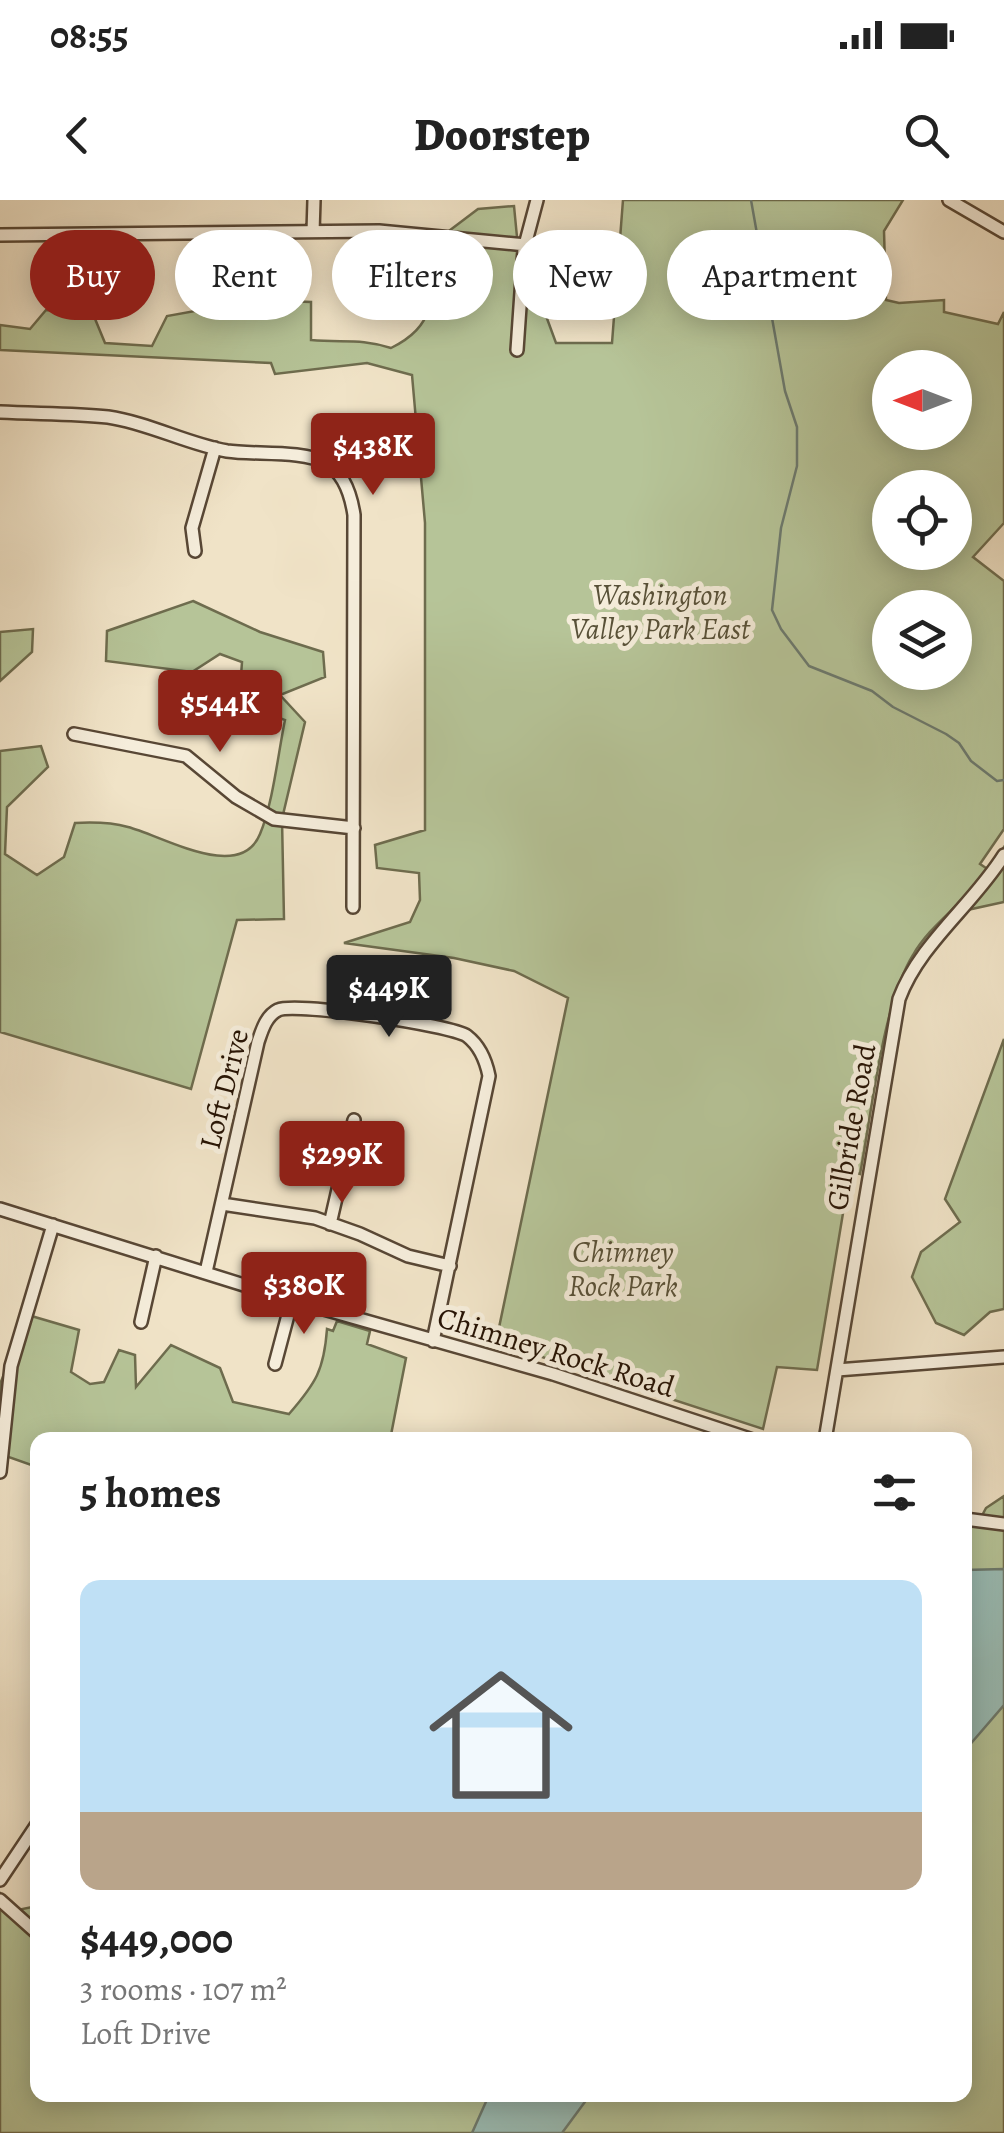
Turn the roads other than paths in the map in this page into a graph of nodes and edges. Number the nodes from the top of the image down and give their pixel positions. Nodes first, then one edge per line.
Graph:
1 (314, 200) edge
2 (538, 200) edge
3 (949, 200) edge
4 (530, 230) edge
5 (313, 232) junction
6 (1004, 232) edge
7 (0, 234) edge
8 (513, 244) edge
9 (519, 320) edge
10 (516, 350) dead end
11 (0, 412) edge
12 (215, 448) junction
13 (195, 551) dead end
14 (74, 734) dead end
15 (354, 828) junction
16 (1004, 855) edge
17 (353, 906) dead end
18 (354, 1120) dead end
19 (222, 1204) junction
20 (0, 1209) edge
21 (330, 1224) junction
22 (53, 1225) junction
23 (156, 1256) junction
24 (450, 1266) junction
25 (206, 1272) junction
26 (292, 1300) junction
27 (141, 1322) dead end
28 (433, 1341) junction
29 (1004, 1357) edge
30 (276, 1364) dead end
31 (837, 1370) junction
32 (729, 1432) edge
33 (827, 1432) edge
34 (0, 1472) edge
35 (972, 1520) edge
36 (1004, 1524) edge
37 (30, 1836) edge
38 (0, 1880) edge
39 (0, 1900) edge
40 (30, 1927) edge

1 - 5 street
2 - 4 street
3 - 6 street
5 - 7 street
5 - 8 street
9 - 10 street
11 - 12 street
12 - 13 street
12 - 15 street
14 - 15 street
15 - 17 street
16 - 31 street, Gilbride Road
18 - 21 street
19 - 21 street
19 - 24 street, Loft Drive
19 - 25 street, Loft Drive
20 - 22 street, Chimney Rock Road
21 - 24 street
22 - 23 street, Chimney Rock Road
22 - 34 street
23 - 25 street, Chimney Rock Road
23 - 27 street
24 - 28 street, Loft Drive
25 - 26 street, Chimney Rock Road
26 - 28 street, Chimney Rock Road
26 - 30 street
28 - 32 street, Chimney Rock Road
29 - 31 street
31 - 33 street, Gilbride Road
35 - 36 street
37 - 38 street
39 - 40 street

